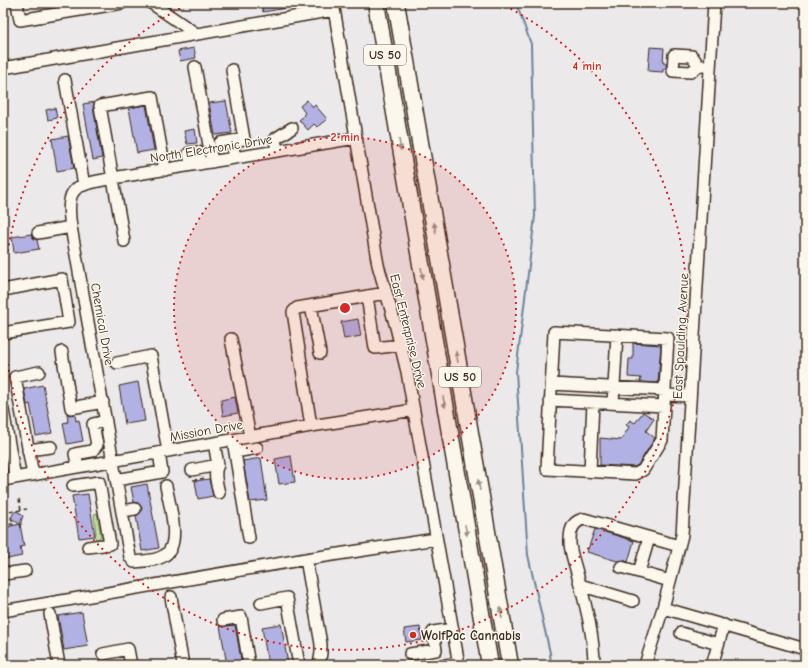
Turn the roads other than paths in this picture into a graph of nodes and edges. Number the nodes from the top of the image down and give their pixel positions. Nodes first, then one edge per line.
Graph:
1 (17, 3) edge
2 (122, 3) edge
3 (151, 3) edge
4 (367, 3) edge
5 (376, 3) edge
6 (396, 3) edge
7 (404, 3) edge
8 (714, 3) edge
9 (102, 5) edge
10 (334, 6) edge
11 (194, 33) junction
12 (195, 67) dead end
13 (3, 68) edge
14 (232, 70) dead end
15 (65, 80) dead end
16 (411, 88) junction
17 (394, 107) junction
18 (292, 128) dead end
19 (356, 138) junction
20 (232, 141) junction
21 (220, 143) dead end
22 (277, 151) junction
23 (235, 158) junction
24 (212, 162) junction
25 (165, 170) junction
26 (113, 178) junction
27 (84, 185) junction
28 (72, 192) joint
29 (71, 227) junction
30 (38, 233) dead end
31 (124, 241) dead end
32 (3, 290) edge
33 (386, 292) junction
34 (367, 296) junction
35 (311, 306) junction
36 (3, 333) edge
37 (617, 335) junction
38 (232, 339) dead end
39 (401, 345) junction
40 (62, 352) dead end
41 (320, 353) dead end
42 (117, 363) dead end
43 (39, 372) dead end
44 (551, 384) junction
45 (614, 387) junction
46 (690, 396) junction
47 (664, 397) junction
48 (550, 400) junction
49 (103, 402) junction
50 (593, 402) junction
51 (613, 403) junction
52 (3, 410) edge
53 (414, 410) junction
54 (106, 421) junction
55 (311, 426) junction
56 (250, 437) junction
57 (233, 440) junction
58 (214, 443) junction
59 (52, 447) dead end
60 (257, 448) dead end
61 (28, 450) junction
62 (164, 452) junction
63 (235, 452) junction
64 (113, 461) junction
65 (82, 466) junction
66 (217, 470) junction
67 (590, 471) junction
68 (33, 475) junction
69 (192, 475) road end
70 (15, 478) junction
71 (3, 480) edge
72 (116, 480) junction
73 (89, 484) junction
74 (73, 486) dead end
75 (166, 486) dead end
76 (219, 493) dead end
77 (135, 509) dead end
78 (122, 511) junction
79 (249, 538) dead end
80 (649, 538) junction
81 (436, 539) junction
82 (680, 546) junction
83 (88, 547) dead end
84 (306, 559) junction
85 (621, 567) dead end
86 (3, 570) edge
87 (24, 571) dead end
88 (639, 572) junction
89 (670, 581) junction
90 (580, 586) junction
91 (171, 597) dead end
92 (633, 601) dead end
93 (261, 602) dead end
94 (663, 608) junction
95 (3, 611) edge
96 (50, 614) dead end
97 (223, 620) dead end
98 (724, 625) junction
99 (453, 629) junction
100 (681, 633) dead end
101 (718, 644) junction
102 (805, 649) edge
103 (104, 654) dead end
104 (410, 654) dead end
105 (459, 664) edge
106 (59, 665) edge
107 (131, 665) edge
108 (183, 665) edge
109 (249, 665) edge
110 (299, 665) edge
111 (319, 665) edge
112 (446, 665) edge
113 (490, 665) edge
114 (510, 665) edge
115 (594, 665) edge
116 (645, 665) edge
117 (712, 665) edge

1 - 9 street
2 - 9 street
3 - 11 street
4 - 17 highway
5 - 17 highway, US 50
6 - 16 highway, US 50
7 - 16 highway
8 - 46 street, East Spaulding Avenue
10 - 11 street
10 - 19 street, East Enterprise Drive
11 - 13 street
12 - 24 street
14 - 20 street
15 - 27 street
114 -> 16 highway, US 50
17 -> 113 highway, US 50
18 - 22 street
19 - 22 street, North Electronic Drive
19 - 33 street, East Enterprise Drive
20 - 21 street
20 - 23 street
22 - 23 street, North Electronic Drive
23 - 24 street, North Electronic Drive
24 - 25 street, North Electronic Drive
25 - 26 street, North Electronic Drive
25 - 26 street
26 - 27 street, North Electronic Drive
26 - 31 street
27 - 28 street, North Electronic Drive
28 - 29 street, Chemical Drive
29 - 30 street
29 - 49 street, Chemical Drive
32 - 36 street
33 - 34 street
33 - 39 street, East Enterprise Drive
34 - 35 street
34 - 39 street
35 - 41 street
35 - 55 street
37 - 44 street
37 - 45 street
37 - 47 street
38 - 56 street
39 - 53 street, East Enterprise Drive
40 - 49 street
42 - 62 street
43 - 61 street
44 - 45 street
44 - 48 street
45 - 47 street
45 - 51 street
46 - 47 street
46 - 82 street, East Spaulding Avenue
47 - 51 street
47 - 67 street
48 - 50 street
48 - 67 street
49 - 54 street, Chemical Drive
50 - 51 street
50 - 67 street
52 - 70 street
53 - 55 street, Mission Drive
53 - 81 street, East Enterprise Drive
54 - 64 street, Chemical Drive
54 - 65 street
55 - 56 street, Mission Drive
56 - 57 street, Mission Drive
57 - 58 street, Mission Drive
57 - 63 street
58 - 62 street, Mission Drive
58 - 66 street
59 - 61 street
60 - 63 street
61 - 68 street
62 - 64 street, Mission Drive
62 - 72 street
63 - 79 street
64 - 65 street, Mission Drive
64 - 72 street, Chemical Drive
65 - 68 street, Mission Drive
65 - 73 street
66 - 69 street
66 - 76 street
68 - 70 street, Mission Drive
70 - 71 street, Mission Drive
72 - 78 street, Chemical Drive
73 - 74 street
73 - 83 street
75 - 78 street, Chemical Drive
77 - 78 street
80 - 82 street
80 - 88 street
80 - 90 street
81 - 84 street
81 - 99 street, East Enterprise Drive
82 - 89 street, East Spaulding Avenue
84 - 95 street
84 - 111 street
85 - 88 street
86 - 87 street
88 - 89 street
89 - 94 street, East Spaulding Avenue
90 - 92 street
90 - 115 street
91 - 108 street
93 - 110 street
94 - 98 street
94 - 116 street, East Spaulding Avenue
96 - 106 street
97 - 109 street
98 - 101 street
98 - 102 street
99 - 104 street
99 - 105 street, East Enterprise Drive
100 - 101 street
101 - 117 street
103 - 107 street
105 - 112 street

